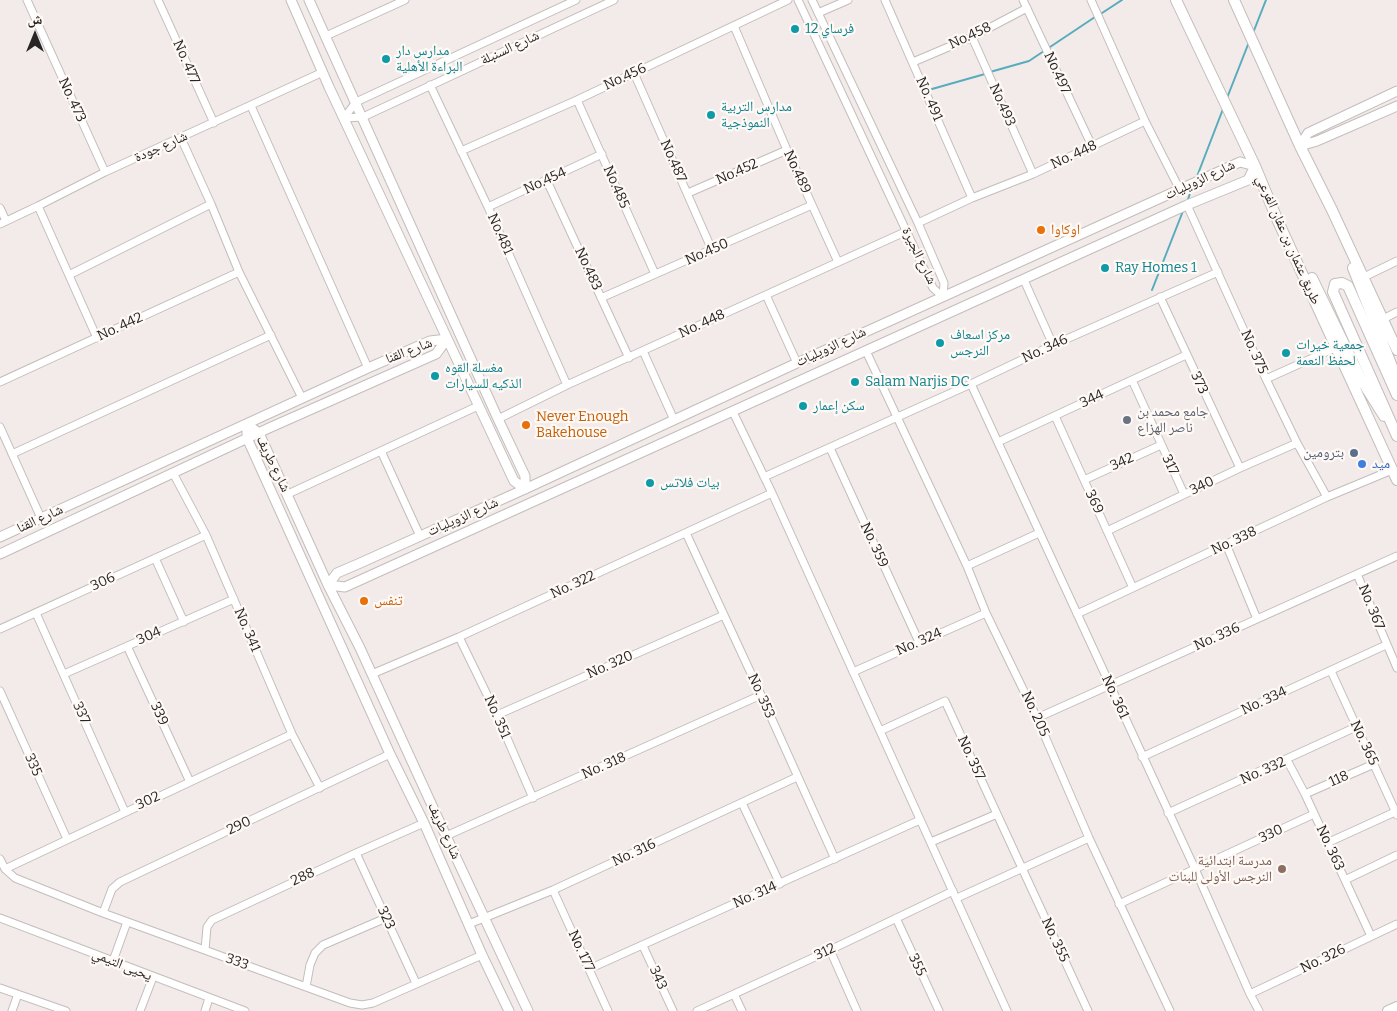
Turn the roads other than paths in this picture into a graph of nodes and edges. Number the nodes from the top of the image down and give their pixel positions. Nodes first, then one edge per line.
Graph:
1 (27, 0) edge
2 (158, 0) edge
3 (290, 0) edge
4 (309, 0) edge
5 (405, 0) edge
6 (576, 0) edge
7 (614, 0) edge
8 (788, 0) edge
9 (798, 0) edge
10 (812, 0) edge
11 (848, 0) edge
12 (885, 0) edge
13 (1023, 0) edge
14 (1091, 0) edge
15 (1176, 0) edge
16 (1236, 2) edge
17 (391, 3) edge
18 (1027, 8) junction
19 (818, 13) junction
20 (734, 26) junction
21 (326, 36) junction
22 (972, 37) junction
23 (912, 62) junction
24 (323, 72) junction
25 (634, 73) junction
26 (430, 85) junction
27 (1397, 90) edge
28 (577, 100) junction
29 (356, 102) junction
30 (250, 106) junction
31 (1397, 106) edge
32 (363, 117) junction
33 (344, 118) junction
34 (1146, 121) junction
35 (214, 123) junction
36 (181, 138) junction
37 (1092, 146) junction
38 (1300, 146) junction
39 (786, 150) junction
40 (462, 151) junction
41 (602, 154) junction
42 (1255, 166) junction
43 (105, 172) junction
44 (1033, 174) junction
45 (546, 181) junction
46 (1180, 190) junction
47 (688, 193) junction
48 (972, 198) junction
49 (211, 204) junction
50 (812, 205) junction
51 (1187, 205) junction
52 (38, 206) junction
53 (488, 207) junction
54 (0, 208) edge
55 (1332, 210) junction
56 (1277, 219) junction
57 (3, 222) edge
58 (918, 222) junction
59 (907, 231) junction
60 (712, 250) junction
61 (1397, 261) edge
62 (838, 262) junction
63 (240, 272) junction
64 (1218, 272) junction
65 (655, 274) junction
66 (69, 275) junction
67 (1364, 277) junction
68 (1024, 280) junction
69 (766, 295) junction
70 (943, 297) junction
71 (1160, 297) junction
72 (601, 298) junction
73 (1397, 312) edge
74 (1383, 319) junction
75 (270, 335) junction
76 (97, 338) junction
77 (447, 339) junction
78 (1053, 345) junction
79 (1337, 347) junction
80 (1397, 350) edge
81 (643, 351) junction
82 (866, 351) junction
83 (1186, 355) junction
84 (629, 358) junction
85 (797, 363) junction
86 (368, 368) junction
87 (1266, 379) junction
88 (1397, 379) edge
89 (1132, 380) junction
90 (0, 382) edge
91 (971, 384) junction
92 (567, 385) junction
93 (1397, 395) edge
94 (302, 398) junction
95 (478, 406) junction
96 (733, 412) junction
97 (1055, 416) junction
98 (897, 417) junction
99 (498, 419) junction
100 (674, 420) junction
101 (247, 424) junction
102 (0, 427) edge
103 (260, 433) junction
104 (1396, 435) edge
105 (248, 438) junction
106 (998, 442) junction
107 (1297, 442) junction
108 (1161, 445) junction
109 (830, 448) junction
110 (381, 450) junction
111 (12, 454) junction
112 (1240, 468) junction
113 (1392, 470) junction
114 (173, 473) junction
115 (764, 477) junction
116 (1084, 480) junction
117 (1397, 480) edge
118 (525, 489) junction
119 (772, 493) junction
120 (288, 494) junction
121 (1184, 494) junction
122 (1326, 497) junction
123 (41, 518) junction
124 (1107, 531) junction
125 (686, 533) junction
126 (1039, 533) junction
127 (206, 535) junction
128 (420, 536) junction
129 (0, 537) edge
130 (1226, 544) junction
131 (0, 554) edge
132 (1397, 556) edge
133 (155, 558) junction
134 (967, 566) junction
135 (1357, 574) junction
136 (328, 585) junction
137 (1132, 588) junction
138 (234, 599) junction
139 (36, 613) junction
140 (986, 613) junction
141 (1077, 614) junction
142 (724, 615) junction
143 (1257, 619) junction
144 (184, 622) junction
145 (0, 630) edge
146 (459, 637) junction
147 (919, 642) junction
148 (1386, 644) junction
149 (127, 646) junction
150 (1397, 668) edge
151 (1331, 671) junction
152 (853, 672) junction
153 (64, 674) junction
154 (372, 674) junction
155 (1109, 686) junction
156 (0, 691) edge
157 (761, 695) junction
158 (497, 715) junction
159 (1037, 718) junction
160 (1356, 727) junction
161 (880, 731) junction
162 (292, 734) junction
163 (390, 754) junction
164 (1142, 757) junction
165 (1287, 760) junction
166 (1374, 764) junction
167 (797, 777) junction
168 (190, 782) junction
169 (320, 788) junction
170 (1306, 794) junction
171 (533, 798) junction
172 (742, 803) junction
173 (125, 812) junction
174 (1168, 813) junction
175 (997, 814) junction
176 (1314, 814) junction
177 (1396, 814) edge
178 (920, 820) junction
179 (424, 823) junction
180 (446, 836) junction
181 (1089, 838) junction
182 (67, 839) junction
183 (931, 842) junction
184 (1328, 843) junction
185 (356, 853) junction
186 (1397, 855) edge
187 (0, 859) edge
188 (835, 859) junction
189 (5, 869) junction
190 (1023, 869) junction
191 (1195, 869) junction
192 (1345, 880) junction
193 (780, 884) junction
194 (553, 890) junction
195 (953, 891) junction
196 (956, 898) junction
197 (1119, 904) junction
198 (103, 913) junction
199 (485, 917) junction
200 (0, 918) edge
201 (386, 918) junction
202 (896, 918) junction
203 (127, 922) junction
204 (469, 924) junction
205 (1397, 924) edge
206 (1371, 936) junction
207 (644, 946) junction
208 (205, 950) junction
209 (830, 950) junction
210 (482, 955) junction
211 (113, 960) junction
212 (589, 969) junction
213 (153, 977) junction
214 (416, 983) junction
215 (306, 987) junction
216 (0, 988) edge
217 (18, 994) junction
218 (734, 994) junction
219 (1250, 994) junction
220 (209, 998) junction
221 (1397, 1007) edge
222 (142, 1010) edge
223 (12, 1011) edge
224 (66, 1011) edge
225 (205, 1011) edge
226 (245, 1011) edge
227 (509, 1011) edge
228 (528, 1011) edge
229 (608, 1011) edge
230 (673, 1011) edge
231 (697, 1011) edge
232 (742, 1011) edge
233 (857, 1011) edge
234 (939, 1011) edge
235 (1007, 1011) edge
236 (1088, 1011) edge
237 (1170, 1011) edge
238 (1259, 1011) edge
239 (1388, 1011) edge

1 - 43 street, No. 473
2 - 35 street, No. 477
3 - 24 street
4 - 21 street
5 - 17 street
6 - 29 street, شارع السنبلة
7 - 26 street, شارع السنبلة
8 - 20 street, No.456
9 - 59 street, شارع الجيرة
10 - 19 street, شارع الجيرة
11 - 19 street
12 - 23 street, No. 491
13 - 18 street, No.497
14 - 34 street
15 - 42 main road, طريق عثمان بن عفان الفرعي
16 - 38 main road
17 - 21 street
18 - 22 street, No.458
18 - 37 street, No.497
19 - 58 street, شارع الجيرة
20 - 25 street, No.456
20 - 39 street, No.489
21 - 29 street
22 - 23 street, No.458
22 - 44 street, No.493
23 - 48 street, No. 491
24 - 30 street, شارع جودة
24 - 33 street
25 - 28 street, No.456
25 - 47 street, No.487
26 - 32 street, شارع السنبلة
26 - 40 street, No.481
27 - 38 street
28 - 40 street, No.456
28 - 41 street, No.485
29 - 32 street
29 - 33 street, شارع السنبلة
30 - 35 street, شارع جودة
30 - 86 street
31 - 38 street
32 - 33 street, شارع السنبلة
32 - 99 street
33 - 77 street
34 - 37 street, No. 448
34 - 46 street
35 - 36 street, شارع جودة
36 - 43 street, شارع جودة
36 - 49 street
37 - 44 street, No. 448
38 - 55 main road
39 - 47 street, No.452
39 - 50 street, No.489
40 - 53 street, No.481
41 - 45 street, No.454
41 - 65 street, No.485
42 - 46 street, شارع الزويليات
42 - 51 street, شارع الزويليات
42 - 56 main road, طريق عثمان بن عفان الفرعي
43 - 52 street, شارع جودة
44 - 48 street, No. 448
45 - 53 street, No.454
45 - 72 street, No.483
46 - 70 street, شارع الزويليات
47 - 60 street, No.487
48 - 58 street, No. 448
49 - 63 street
49 - 66 street
50 - 60 street, No.450
50 - 62 street, No.489
51 - 64 street, No. 375
51 - 68 street, شارع الزويليات
52 - 57 street, شارع جودة
52 - 66 street
53 - 92 street, No.481
54 - 57 street
55 - 67 main road
55 - 88 main road
56 - 79 main road, طريق عثمان بن عفان الفرعي
56 - 104 main road
58 - 70 street, شارع الجيرة
59 - 62 street, No. 448
59 - 70 street, شارع الجيرة
60 - 65 street, No.450
61 - 67 street
62 - 69 street, No. 448
63 - 75 street
63 - 76 street, No. 442
64 - 71 street, No. 346
64 - 87 street, No. 375
65 - 72 street, No.450
66 - 76 street
67 - 74 main road
68 - 78 street
68 - 82 street, شارع الزويليات
69 - 81 street, No. 448
69 - 85 street
70 - 85 street, شارع الزويليات
71 - 78 street, No. 346
71 - 83 street, 373
72 - 84 street, No.483
73 - 74 street
74 - 80 main road
75 - 94 street
75 - 111 street
76 - 90 street, No. 442
77 - 86 street, شارع القنا
77 - 95 street
77 - 103 street, شارع القنا
78 - 91 street, No. 346
79 - 87 street
79 - 113 main road, طريق عثمان بن عفان الفرعي
81 - 84 street, No. 448
81 - 100 street
82 - 96 street, شارع الزويليات
82 - 98 street, No. 205
83 - 89 street, 344
83 - 112 street, 373
84 - 92 street, No. 448
85 - 100 street, شارع الزويليات
86 - 94 street, شارع القنا
87 - 107 street, No. 375
89 - 97 street, 344
89 - 108 street, 317
91 - 98 street, No. 346
91 - 106 street, No. 361
92 - 99 street, No. 448
93 - 104 main road
94 - 101 street, شارع القنا
95 - 110 street
95 - 118 street
96 - 115 street
96 - 136 street, شارع الزويليات
97 - 106 street, 344
97 - 116 street, 369
98 - 109 street, No. 346
98 - 134 street, No. 205
99 - 118 street
100 - 118 street, شارع الزويليات
101 - 103 street, شارع طريف
101 - 105 street, شارع طريف
101 - 123 street, شارع القنا
102 - 111 street
103 - 105 street, شارع القنا
103 - 120 street, شارع طريف
105 - 114 street, شارع القنا
105 - 163 street, شارع طريف
106 - 126 street, No. 361
107 - 112 street, 340
107 - 122 street, No. 375
108 - 116 street, 342
108 - 121 street, 317
109 - 115 street, No. 346
109 - 147 street, No. 359
110 - 120 street
110 - 128 street
111 - 123 street
112 - 121 street, 340
113 - 117 main road, طريق عثمان بن عفان الفرعي
113 - 122 street, No. 338
114 - 127 street, No. 341
114 - 131 street, شارع القنا
115 - 119 street
116 - 124 street, 369
118 - 128 street, شارع الزويليات
119 - 125 street, No. 322
119 - 152 street
120 - 136 street, شارع طريف
121 - 124 street, 340
122 - 130 street, No. 338
123 - 129 street, شارع القنا
124 - 137 street, 369
125 - 142 street, No. 353
125 - 146 street, No. 322
126 - 134 street
126 - 141 street, No. 361
127 - 133 street, 306
127 - 138 street, No. 341
128 - 136 street, شارع الزويليات
130 - 137 street, No. 338
130 - 143 street
132 - 135 street, No. 336
133 - 139 street, 306
133 - 144 street
134 - 140 street, No. 205
135 - 143 street, No. 336
135 - 148 street, No. 367
136 - 154 street, شارع طريف
137 - 141 street, No. 338
138 - 144 street, 304
138 - 162 street, No. 341
139 - 145 street, 306
139 - 153 street, 337
140 - 147 street, No. 324
140 - 159 street, No. 205
141 - 155 street, No. 361
142 - 157 street, No. 353
142 - 158 street, No. 320
143 - 155 street, No. 336
144 - 149 street, 304
146 - 154 street, No. 322
146 - 158 street, No. 351
147 - 152 street, No. 324
148 - 150 street, No. 367
148 - 151 street, No. 334
149 - 153 street, 304
149 - 168 street, 339
151 - 160 street, No. 365
151 - 164 street, No. 334
152 - 161 street
153 - 173 street, 337
154 - 180 street, شارع طريف
155 - 159 street, No. 336
155 - 164 street, No. 361
156 - 182 street, 335
157 - 167 street, No. 353
157 - 171 street, No. 318
158 - 171 street, No. 351
159 - 181 street, No. 205
160 - 165 street, No. 332
160 - 166 street, No. 365
161 - 175 street, No. 357
161 - 178 street
162 - 168 street, 302
162 - 169 street, No. 341
163 - 169 street, 290
163 - 179 street, شارع طريف
164 - 174 street, No. 361
165 - 170 street, No. 363
165 - 174 street, No. 332
166 - 170 street, 118
166 - 177 street, No. 365
167 - 172 street, No. 316
167 - 188 street, No. 353
168 - 173 street, 302
169 - 198 street, 290
170 - 176 street, No. 363
171 - 180 street, No. 318
172 - 193 street
172 - 194 street, No. 316
173 - 182 street, 302
174 - 191 street, No. 361
175 - 183 street
175 - 190 street, No. 355
176 - 184 street, No. 363
176 - 191 street, 330
177 - 184 street
178 - 183 street
178 - 188 street, No. 314
179 - 185 street, 288
179 - 204 street, شارع طريف
180 - 199 street, شارع طريف
181 - 190 street
181 - 197 street, No. 205
182 - 189 street, 302
183 - 195 street
184 - 192 street, No. 363
185 - 201 street, 323
185 - 208 street, 288
186 - 192 street
187 - 189 street
188 - 193 street, No. 314
189 - 198 street, 333
190 - 196 street
190 - 236 street, No. 355
191 - 197 street, 330
191 - 219 street, No. 361
192 - 206 street, No. 363
193 - 207 street, No. 314
194 - 199 street, No. 316
194 - 212 street, No. 177
195 - 196 street
195 - 202 street, 312
196 - 235 street
197 - 237 street, No. 205
198 - 203 street, 333
199 - 204 street, No. 316
199 - 228 street, شارع طريف
200 - 211 street, يحيى التيمي
201 - 214 street, 323
201 - 215 street
202 - 209 street, 312
202 - 234 street, 355
203 - 208 street, 333
203 - 211 street
204 - 210 street, شارع طريف
205 - 206 street, No. 326
206 - 219 street, No. 326
207 - 212 street, No. 314
207 - 230 street, 343
208 - 215 street, 333
209 - 218 street, 312
209 - 233 street
210 - 214 street, 333
210 - 227 street, شارع طريف
211 - 213 street, يحيى التيمي
212 - 229 street, No. 177
213 - 220 street, يحيى التيمي
213 - 222 street
214 - 215 street, 333
216 - 217 street
217 - 223 street
217 - 224 street
218 - 231 street, 312
218 - 232 street
219 - 238 street, No. 361
220 - 225 street
220 - 226 street, يحيى التيمي
221 - 239 main road

